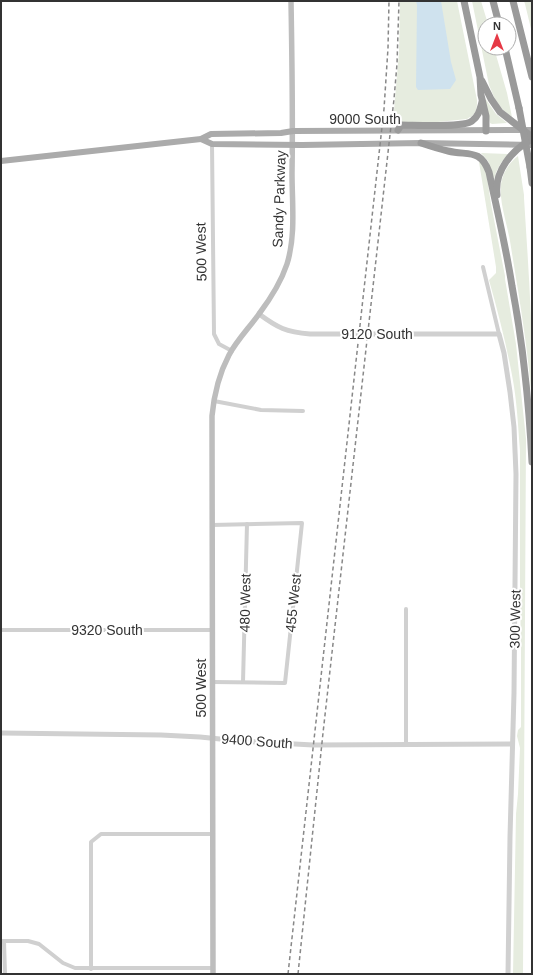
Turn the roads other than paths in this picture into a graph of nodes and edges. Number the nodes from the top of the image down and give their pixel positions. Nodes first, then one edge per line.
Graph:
1 (291, 1) edge
2 (464, 1) edge
3 (493, 1) edge
4 (513, 1) edge
5 (497, 16) edge
6 (507, 56) edge
7 (480, 77) junction
8 (532, 78) edge
9 (482, 102) junction
10 (398, 130) junction
11 (532, 130) edge
12 (293, 131) junction
13 (486, 131) junction
14 (522, 131) junction
15 (532, 138) edge
16 (201, 139) junction
17 (421, 143) junction
18 (212, 144) junction
19 (292, 144) junction
20 (523, 144) junction
21 (532, 144) edge
22 (1, 161) edge
23 (532, 183) edge
24 (502, 233) junction
25 (483, 268) dead end
26 (259, 314) junction
27 (499, 334) junction
28 (232, 351) junction
29 (214, 401) junction
30 (303, 410) dead end
31 (532, 462) edge
32 (247, 524) junction
33 (212, 525) junction
34 (406, 609) dead end
35 (1, 630) edge
36 (213, 630) junction
37 (213, 682) junction
38 (244, 682) junction
39 (1, 733) edge
40 (213, 739) junction
41 (406, 744) junction
42 (512, 744) junction
43 (212, 834) junction
44 (3, 941) edge
45 (91, 969) junction
46 (213, 971) edge
47 (5, 974) edge
48 (508, 974) edge

1 - 12 main road, Sandy Parkway
2 - 7 highway
3 - 5 highway
4 - 8 highway
6 - 23 highway, bridge
7 - 9 highway
7 - 14 highway
9 - 10 highway
9 - 13 highway
10 - 12 main road, 9000 South
10 - 13 main road, 9000 South
11 - 14 main road, 9000 South
12 - 16 main road, 9000 South
12 - 19 main road, Sandy Parkway
13 - 14 main road, 9000 South
14 - 15 highway
15 - 20 highway
16 - 18 main road, 9000 South
16 - 22 main road, 9000 South
17 - 19 main road, 9000 South
17 - 20 main road, 9000 South
17 - 24 highway
18 - 19 main road, 9000 South
18 - 28 street, 500 West
19 - 26 main road, Sandy Parkway
20 - 21 main road, 9000 South
20 - 24 highway
24 - 31 highway
25 - 27 street, 300 West
26 - 27 street, 9120 South
26 - 28 main road, Sandy Parkway
27 - 42 street, 300 West
28 - 29 main road, Sandy Parkway
29 - 30 street
29 - 33 main road, 500 West
32 - 33 street
32 - 38 street, 480 West
32 - 38 street, 455 West
33 - 36 main road, 500 West
34 - 41 street
35 - 36 street, 9320 South
36 - 37 main road, 500 West
37 - 38 street
37 - 40 main road, 500 West
39 - 40 street, 9400 South
40 - 41 street, 9400 South
40 - 43 main road, 500 West
41 - 42 street, 9400 South
42 - 48 street, 300 West
43 - 45 street
43 - 46 main road, 500 West
44 - 45 street
44 - 47 street
45 - 46 street

